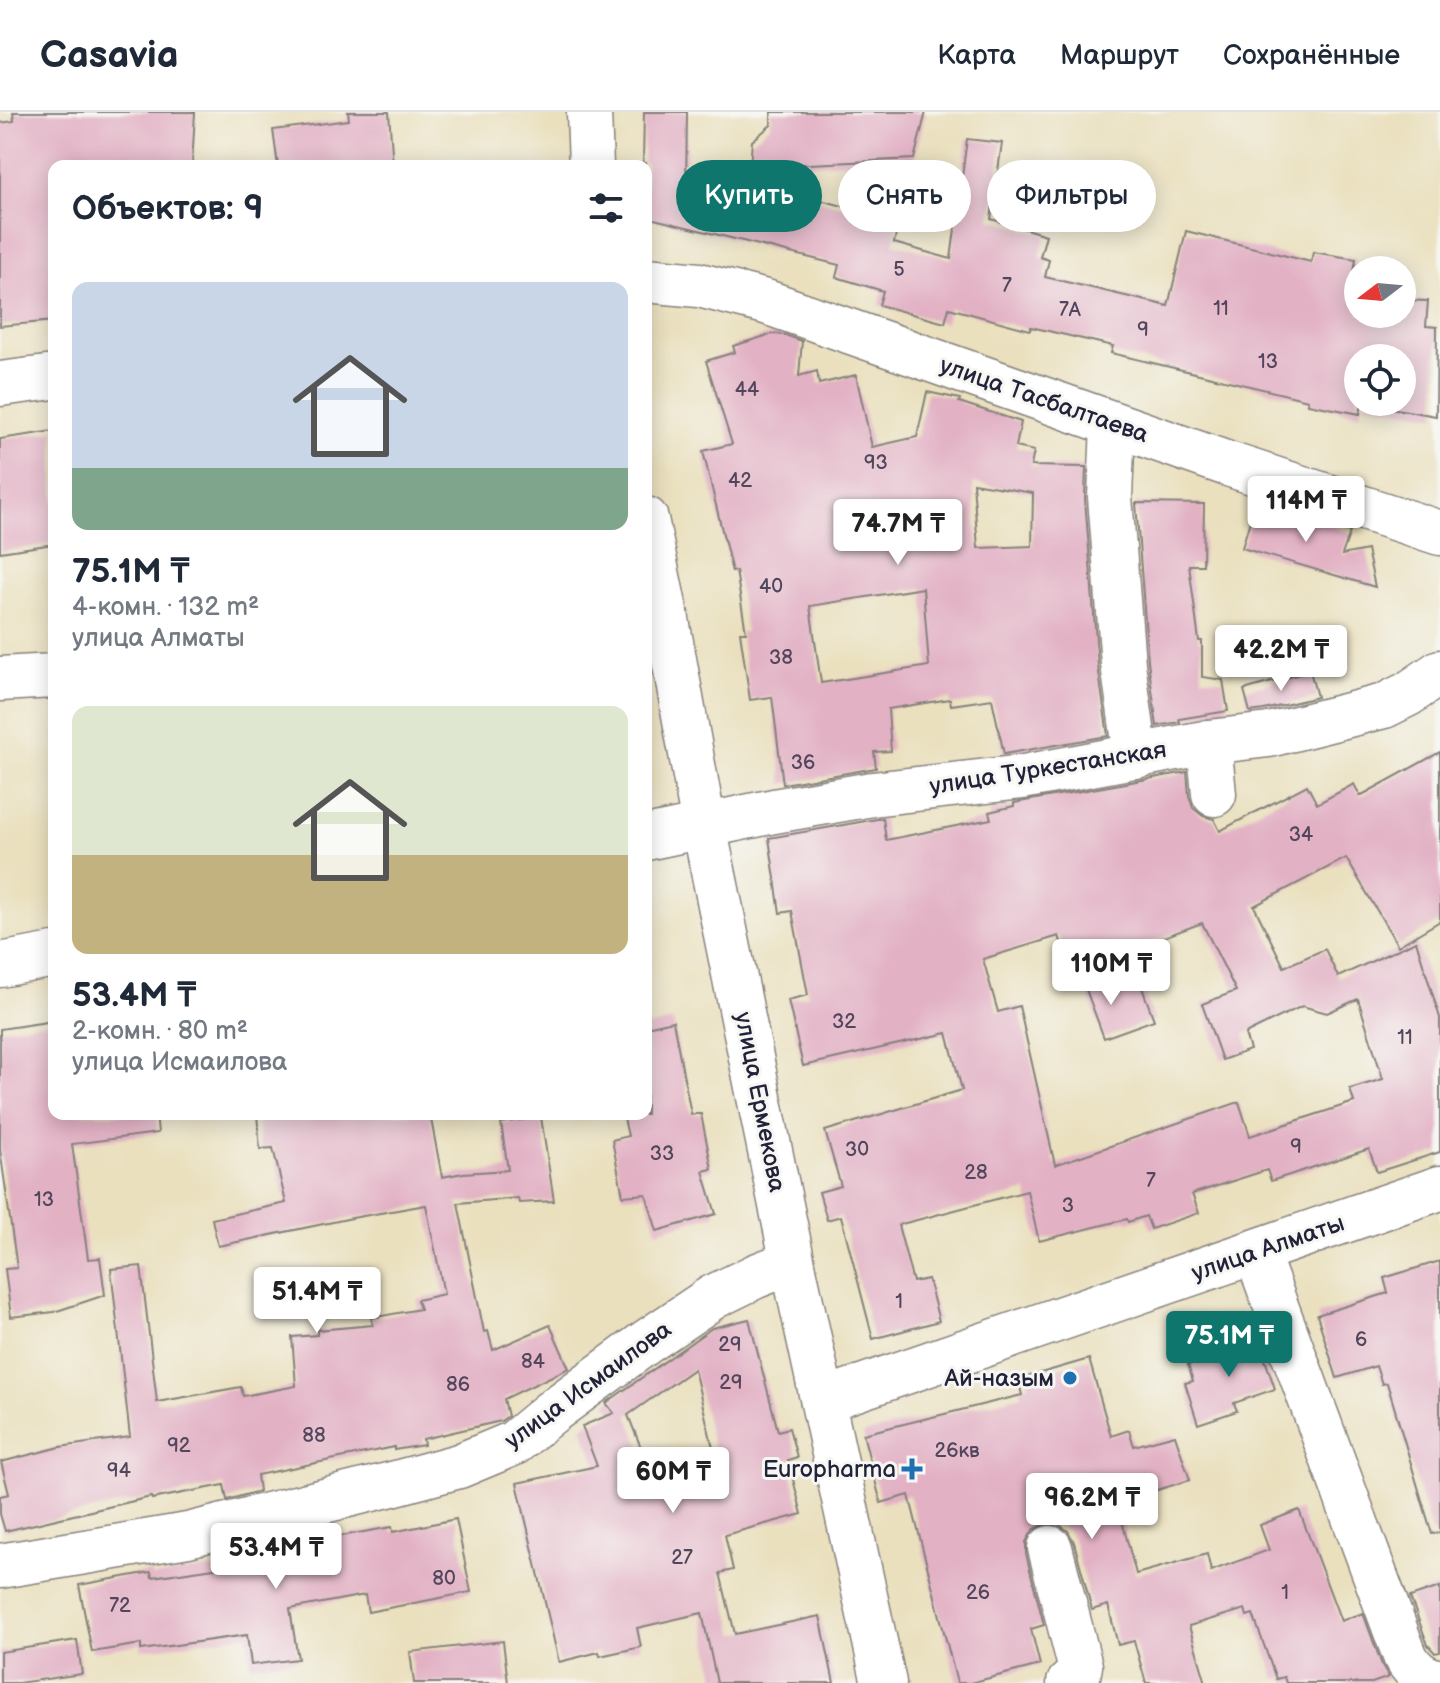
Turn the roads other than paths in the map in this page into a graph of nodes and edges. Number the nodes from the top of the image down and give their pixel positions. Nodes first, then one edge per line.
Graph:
1 (589, 112) edge
2 (591, 160) edge
3 (652, 281) edge
4 (48, 378) edge
5 (0, 384) edge
6 (1113, 424) junction
7 (1440, 533) edge
8 (652, 548) edge
9 (1440, 672) edge
10 (48, 676) edge
11 (0, 679) edge
12 (1209, 742) junction
13 (1136, 756) junction
14 (1214, 794) dead end
15 (704, 826) junction
16 (652, 837) edge
17 (48, 956) edge
18 (0, 965) edge
19 (1440, 1188) edge
20 (1256, 1252) junction
21 (792, 1262) junction
22 (824, 1400) junction
23 (1050, 1548) dead end
24 (0, 1566) edge
25 (1440, 1682) edge
26 (884, 1683) edge
27 (1069, 1683) edge

1 - 2 street
3 - 6 street, улица Тасбалтаева
4 - 5 street
6 - 7 street, улица Тасбалтаева
6 - 13 street
8 - 15 street, улица Ермекова
9 - 12 street, улица Туркестанская
10 - 11 street
12 - 13 street, улица Туркестанская
12 - 14 street
13 - 15 street, улица Туркестанская
15 - 16 street, улица Туркестанская
15 - 21 street, улица Ермекова
17 - 18 street
19 - 20 street, улица Алматы
20 - 22 street, улица Алматы
20 - 25 street
21 - 22 street, улица Ермекова
21 - 24 street, улица Исмаилова
22 - 26 street, улица Ермекова
23 - 27 street

